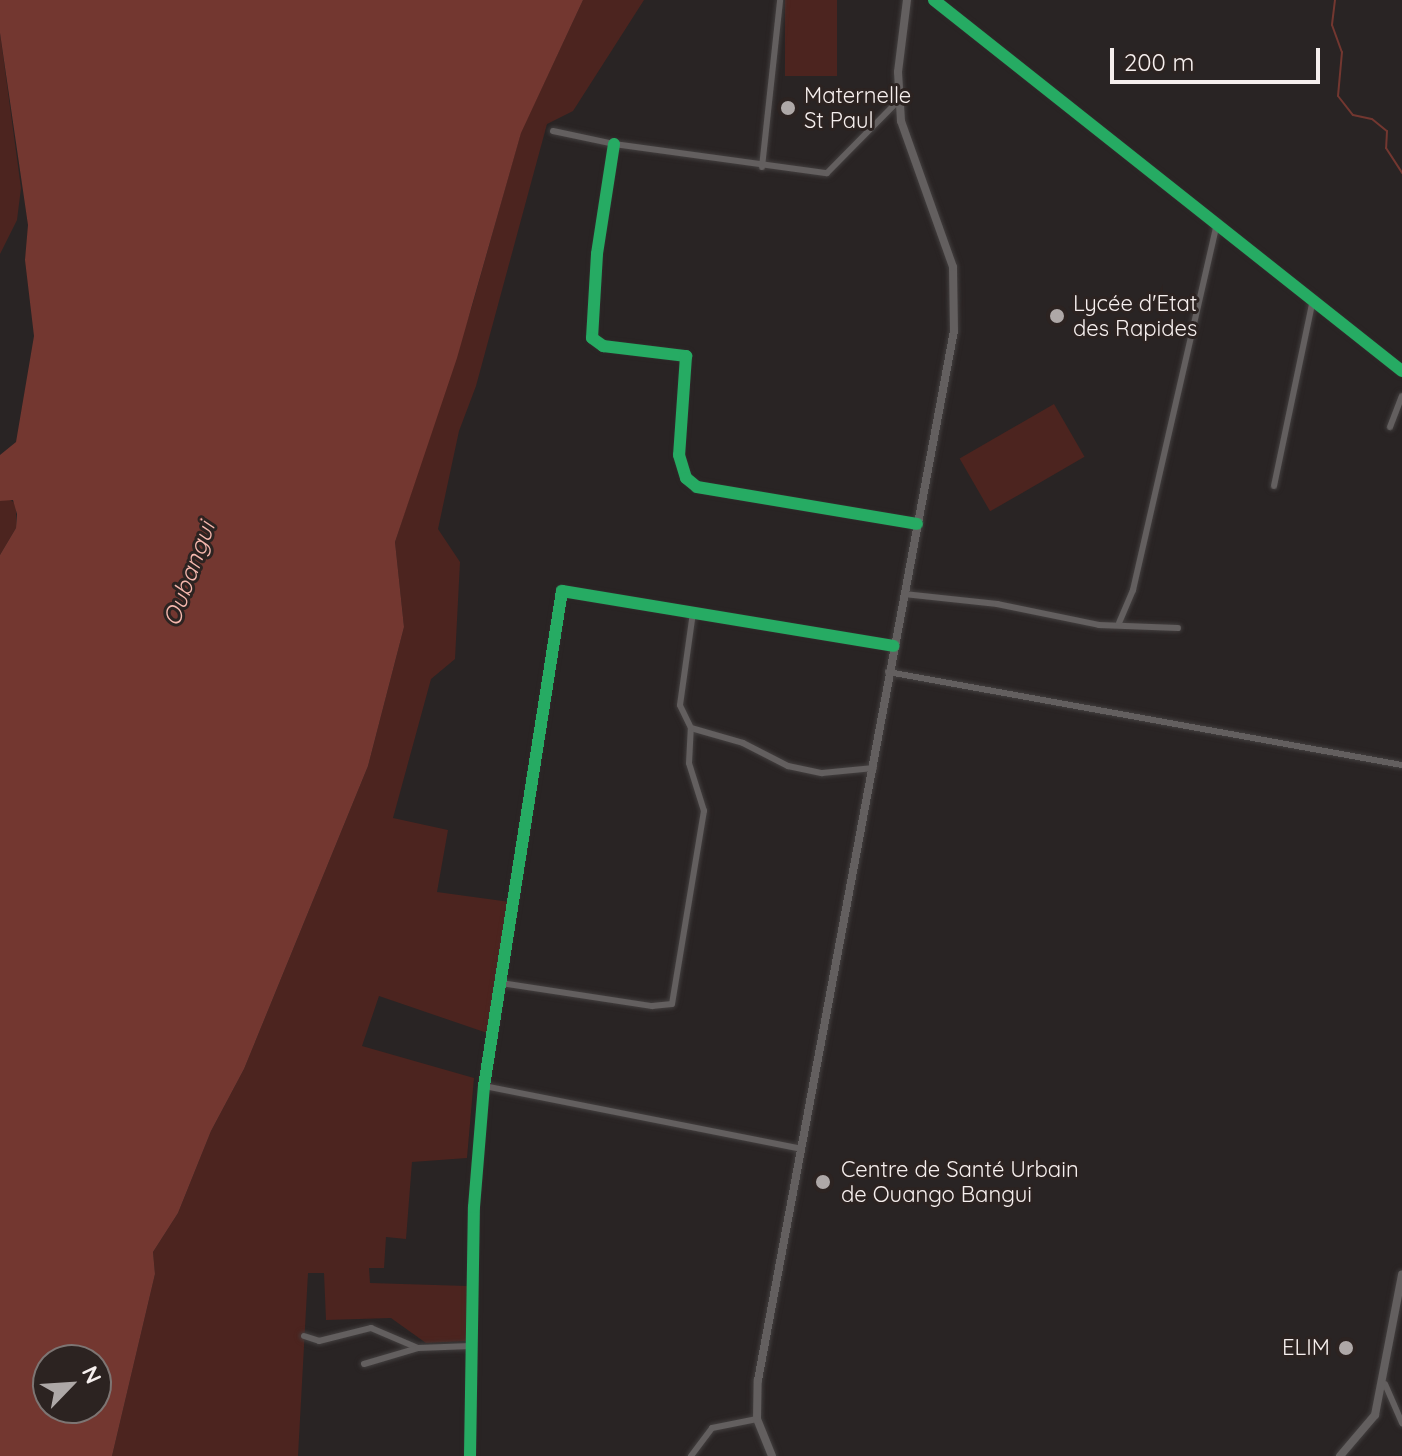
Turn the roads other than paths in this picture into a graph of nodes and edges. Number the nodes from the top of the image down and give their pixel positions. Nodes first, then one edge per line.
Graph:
1 (780, 0) edge
2 (907, 0) edge
3 (934, 0) edge
4 (898, 101) junction
5 (553, 131) dead end
6 (614, 144) junction
7 (762, 167) junction
8 (1217, 224) junction
9 (1313, 300) junction
10 (1402, 371) edge
11 (1402, 396) edge
12 (1390, 427) dead end
13 (1274, 486) dead end
14 (917, 524) junction
15 (904, 594) junction
16 (693, 613) junction
17 (1119, 623) junction
18 (1178, 628) dead end
19 (893, 646) junction
20 (888, 672) junction
21 (691, 728) junction
22 (1402, 765) edge
23 (874, 768) junction
24 (501, 983) junction
25 (484, 1086) junction
26 (802, 1149) junction
27 (1402, 1275) edge
28 (304, 1336) dead end
29 (471, 1346) junction
30 (418, 1348) junction
31 (364, 1364) dead end
32 (1385, 1384) junction
33 (757, 1419) junction
34 (1402, 1423) edge
35 (470, 1456) edge
36 (691, 1456) edge
37 (772, 1456) edge
38 (1340, 1456) edge

1 - 7 street
2 - 4 main road
3 - 8 street
4 - 7 street
4 - 14 main road
5 - 6 street
6 - 7 street
6 - 14 street
8 - 9 street
8 - 17 street
9 - 10 street
9 - 13 street
11 - 12 street
14 - 15 main road
15 - 17 street
15 - 19 main road
16 - 19 street
16 - 21 street
16 - 24 street
17 - 18 street
19 - 20 main road
20 - 22 street
20 - 23 main road
21 - 23 street
21 - 24 street
23 - 26 main road
24 - 25 street
25 - 26 street
25 - 29 street
26 - 33 main road
27 - 32 main road
28 - 30 street
29 - 30 street
29 - 35 street
30 - 31 street
32 - 34 street
32 - 38 main road
33 - 36 street
33 - 37 main road

